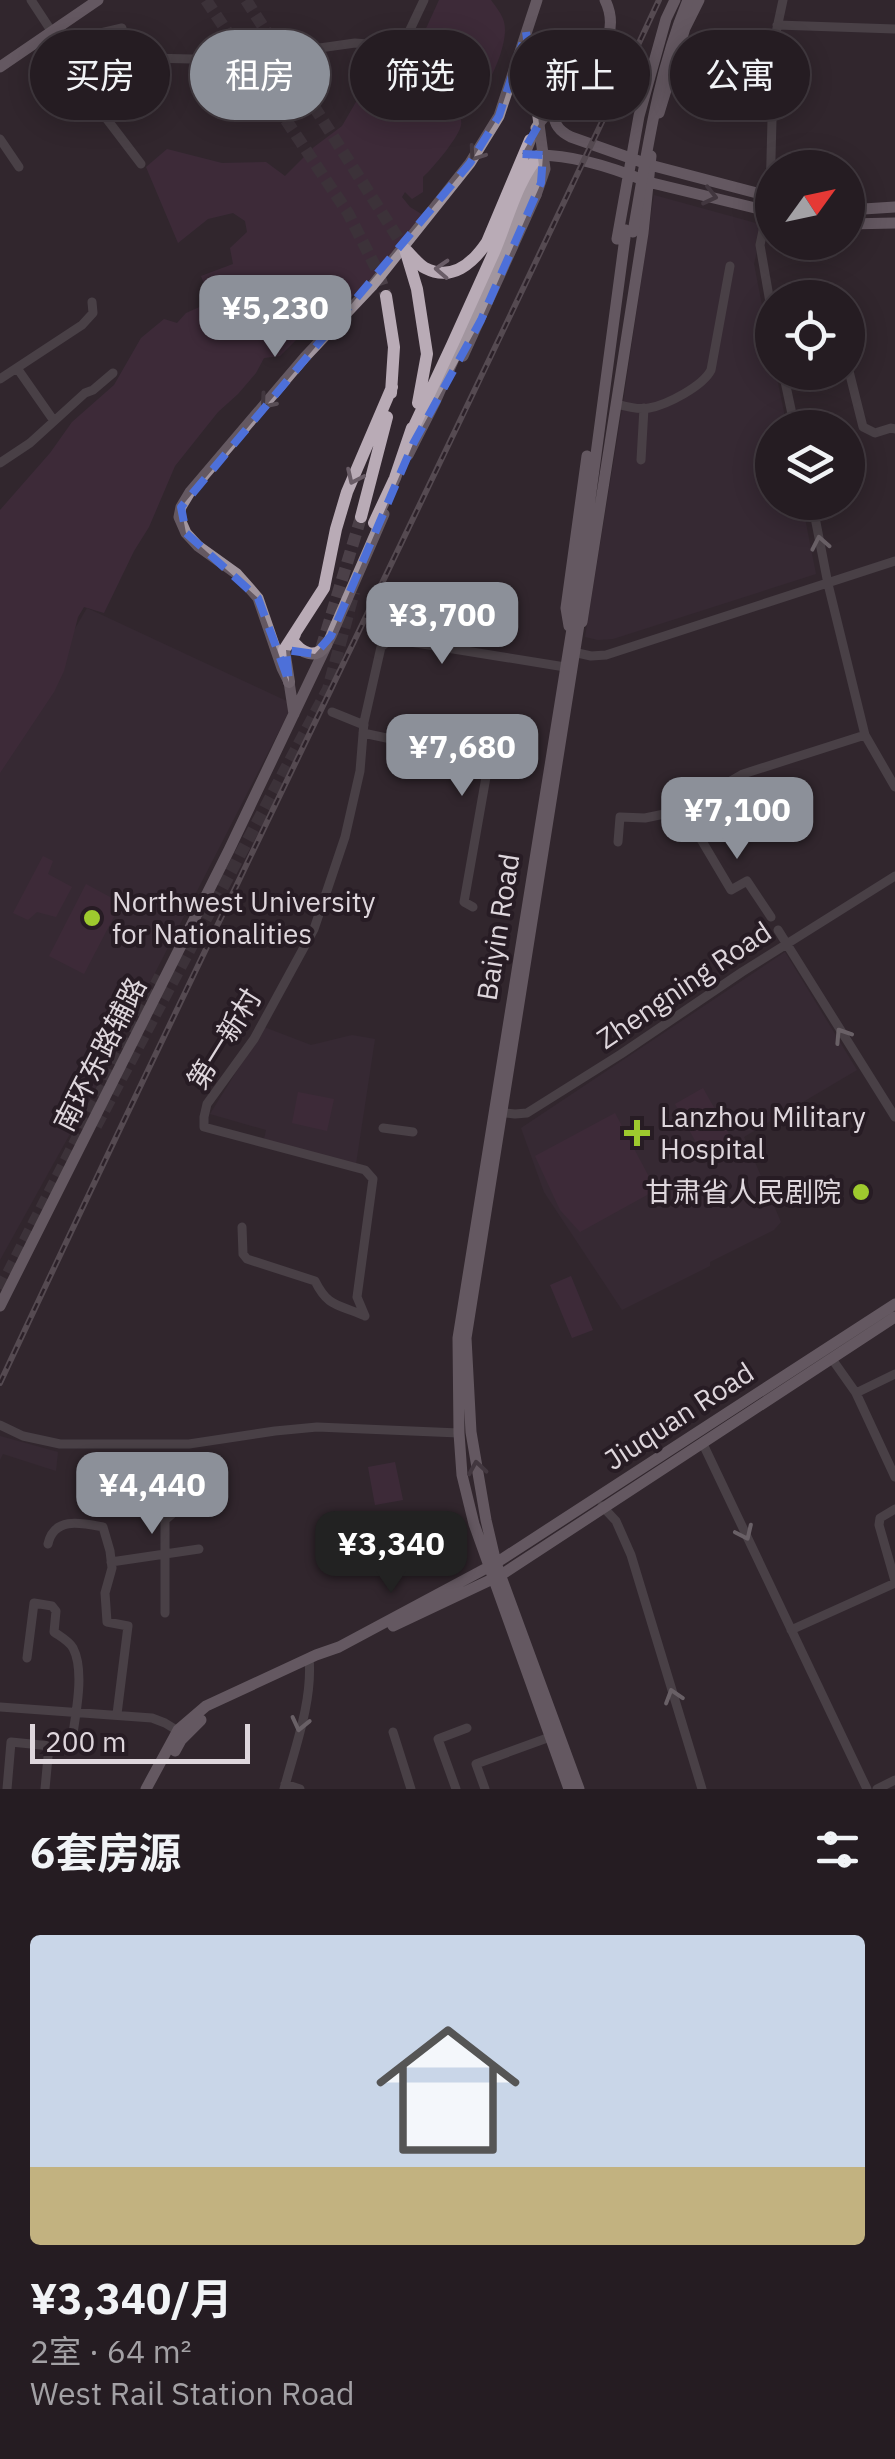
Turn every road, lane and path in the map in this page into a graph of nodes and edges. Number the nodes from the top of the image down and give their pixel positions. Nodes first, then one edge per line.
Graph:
1 (31, 0) edge
2 (98, 0) edge
3 (424, 0) edge
4 (537, 0) edge
5 (606, 0) edge
6 (681, 0) edge
7 (699, 0) edge
8 (783, 0) edge
9 (777, 25) junction
10 (122, 28) dead end
11 (51, 30) edge
12 (55, 30) edge
13 (113, 30) edge
14 (527, 30) edge
15 (610, 30) edge
16 (895, 30) edge
17 (30, 47) edge
18 (170, 58) edge
19 (0, 67) edge
20 (510, 82) edge
21 (109, 120) edge
22 (538, 120) edge
23 (541, 120) edge
24 (553, 120) edge
25 (0, 139) edge
26 (530, 140) junction
27 (771, 150) edge
28 (540, 155) junction
29 (633, 159) junction
30 (141, 164) dead end
31 (650, 165) junction
32 (19, 167) dead end
33 (630, 174) junction
34 (648, 182) junction
35 (755, 199) edge
36 (755, 201) edge
37 (895, 208) edge
38 (865, 209) edge
39 (895, 223) edge
40 (865, 224) edge
41 (730, 266) dead end
42 (386, 296) tunnel mouth
43 (92, 302) dead end
44 (17, 368) junction
45 (113, 374) dead end
46 (0, 378) edge
47 (392, 387) junction
48 (854, 390) edge
49 (435, 402) junction
50 (617, 404) junction
51 (644, 408) junction
52 (54, 421) junction
53 (895, 429) edge
54 (410, 435) junction
55 (640, 460) dead end
56 (0, 463) edge
57 (816, 520) edge
58 (895, 561) edge
59 (828, 584) junction
60 (295, 634) junction
61 (574, 635) junction
62 (326, 645) junction
63 (572, 652) junction
64 (565, 668) junction
65 (289, 682) junction
66 (332, 712) dead end
67 (294, 714) junction
68 (364, 729) junction
69 (865, 735) junction
70 (895, 787) edge
71 (683, 809) junction
72 (618, 842) dead end
73 (895, 876) edge
74 (472, 906) dead end
75 (771, 916) dead end
76 (778, 930) dead end
77 (786, 944) junction
78 (497, 1112) junction
79 (895, 1116) edge
80 (383, 1128) dead end
81 (412, 1132) dead end
82 (242, 1227) dead end
83 (895, 1304) edge
84 (0, 1306) edge
85 (895, 1317) edge
86 (832, 1359) junction
87 (895, 1374) edge
88 (856, 1392) junction
89 (0, 1425) edge
90 (459, 1433) junction
91 (703, 1444) junction
92 (193, 1473) dead end
93 (895, 1477) edge
94 (601, 1504) junction
95 (895, 1509) edge
96 (48, 1544) dead end
97 (198, 1549) dead end
98 (166, 1554) junction
99 (111, 1562) junction
100 (495, 1571) junction
101 (895, 1582) edge
102 (165, 1613) dead end
103 (791, 1630) junction
104 (27, 1658) dead end
105 (310, 1662) junction
106 (0, 1708) edge
107 (75, 1712) junction
108 (117, 1714) junction
109 (467, 1728) dead end
110 (393, 1732) dead end
111 (181, 1733) junction
112 (550, 1738) junction
113 (49, 1746) junction
114 (895, 1780) edge
115 (285, 1787) edge
116 (7, 1789) edge
117 (45, 1789) edge
118 (146, 1789) edge
119 (154, 1789) edge
120 (300, 1789) edge
121 (411, 1789) edge
122 (456, 1789) edge
123 (485, 1789) edge
124 (568, 1789) edge
125 (579, 1789) edge
126 (702, 1789) edge
127 (867, 1789) edge
128 (877, 1789) edge

1 - 11 street
2 - 12 main road
3 - 18 street
4 - 14 main road
5 - 15 main road
6 - 29 main road
6 - 61 main road, Baiyin Road, bridge
7 - 31 main road
8 - 9 street
9 - 16 street
9 - 27 street
10 - 13 street
17 - 19 main road
20 -> 65 main road
21 - 30 street
22 - 49 main road, bridge
23 - 26 main road
24 - 29 main road
25 - 32 street
26 - 28 main road
26 -> 54 highway
28 - 33 main road
28 - 49 main road
28 - 54 highway
29 - 31 main road
29 - 33 main road
31 - 34 main road
31 - 35 main road
33 - 34 main road
33 - 61 main road
34 -> 36 main road
34 - 50 main road
37 - 38 main road
39 - 40 main road
41 - 51 street
42 - 47 highway
43 - 44 street
44 - 46 street
44 - 52 street
45 - 52 street
47 - 54 highway
47 -> 60 highway
48 - 53 street
49 - 62 main road, 南环东路辅路
50 - 51 street
50 - 61 main road
51 - 55 street
52 - 56 street
59 -> 57 street
58 - 59 street
59 - 63 street
59 - 69 street
60 - 62 highway
60 - 65 highway
61 - 63 main road, Baiyin Road
62 - 67 main road, 南环东路辅路
63 - 64 main road, Baiyin Road
63 - 78 main road, Baiyin Road
64 - 68 street, 第一新村
64 - 78 main road, Baiyin Road
65 - 67 main road
66 - 68 street
67 - 84 main road, 南环东路辅路
68 - 74 street
68 - 82 street, 第一新村
69 - 70 street
69 - 71 street
71 - 72 street
71 - 75 street
73 - 77 street, Zhengning Road
76 - 77 street
77 - 78 street, Zhengning Road
79 -> 77 street
78 - 90 main road, Baiyin Road
100 -> 78 main road, Baiyin Road
80 - 81 street
83 - 94 main road, Jiuquan Road
85 - 86 main road, Jiuquan Road
86 - 88 street
86 - 91 main road, Jiuquan Road
87 - 88 street
88 - 93 street
89 - 90 street
90 - 100 main road, Baiyin Road
91 - 94 main road, Jiuquan Road
91 -> 103 street
92 - 98 street
94 - 100 main road, Jiuquan Road
126 -> 94 street
95 - 101 street
96 - 99 street
97 - 98 street
98 - 99 street
98 - 102 street
99 - 108 street
100 - 105 main road, Jiuquan Road
100 - 112 main road
100 - 125 main road
101 - 103 street
103 - 127 street
104 - 107 street
105 - 111 main road, Jiuquan Road
105 -> 115 street
106 - 107 street
107 - 108 street
107 - 113 street
108 - 111 street
109 - 122 street
110 - 121 street
111 - 118 main road
111 - 119 main road
112 - 123 street
112 - 124 main road
113 - 116 street
113 - 117 street
114 - 128 street
115 - 120 street

